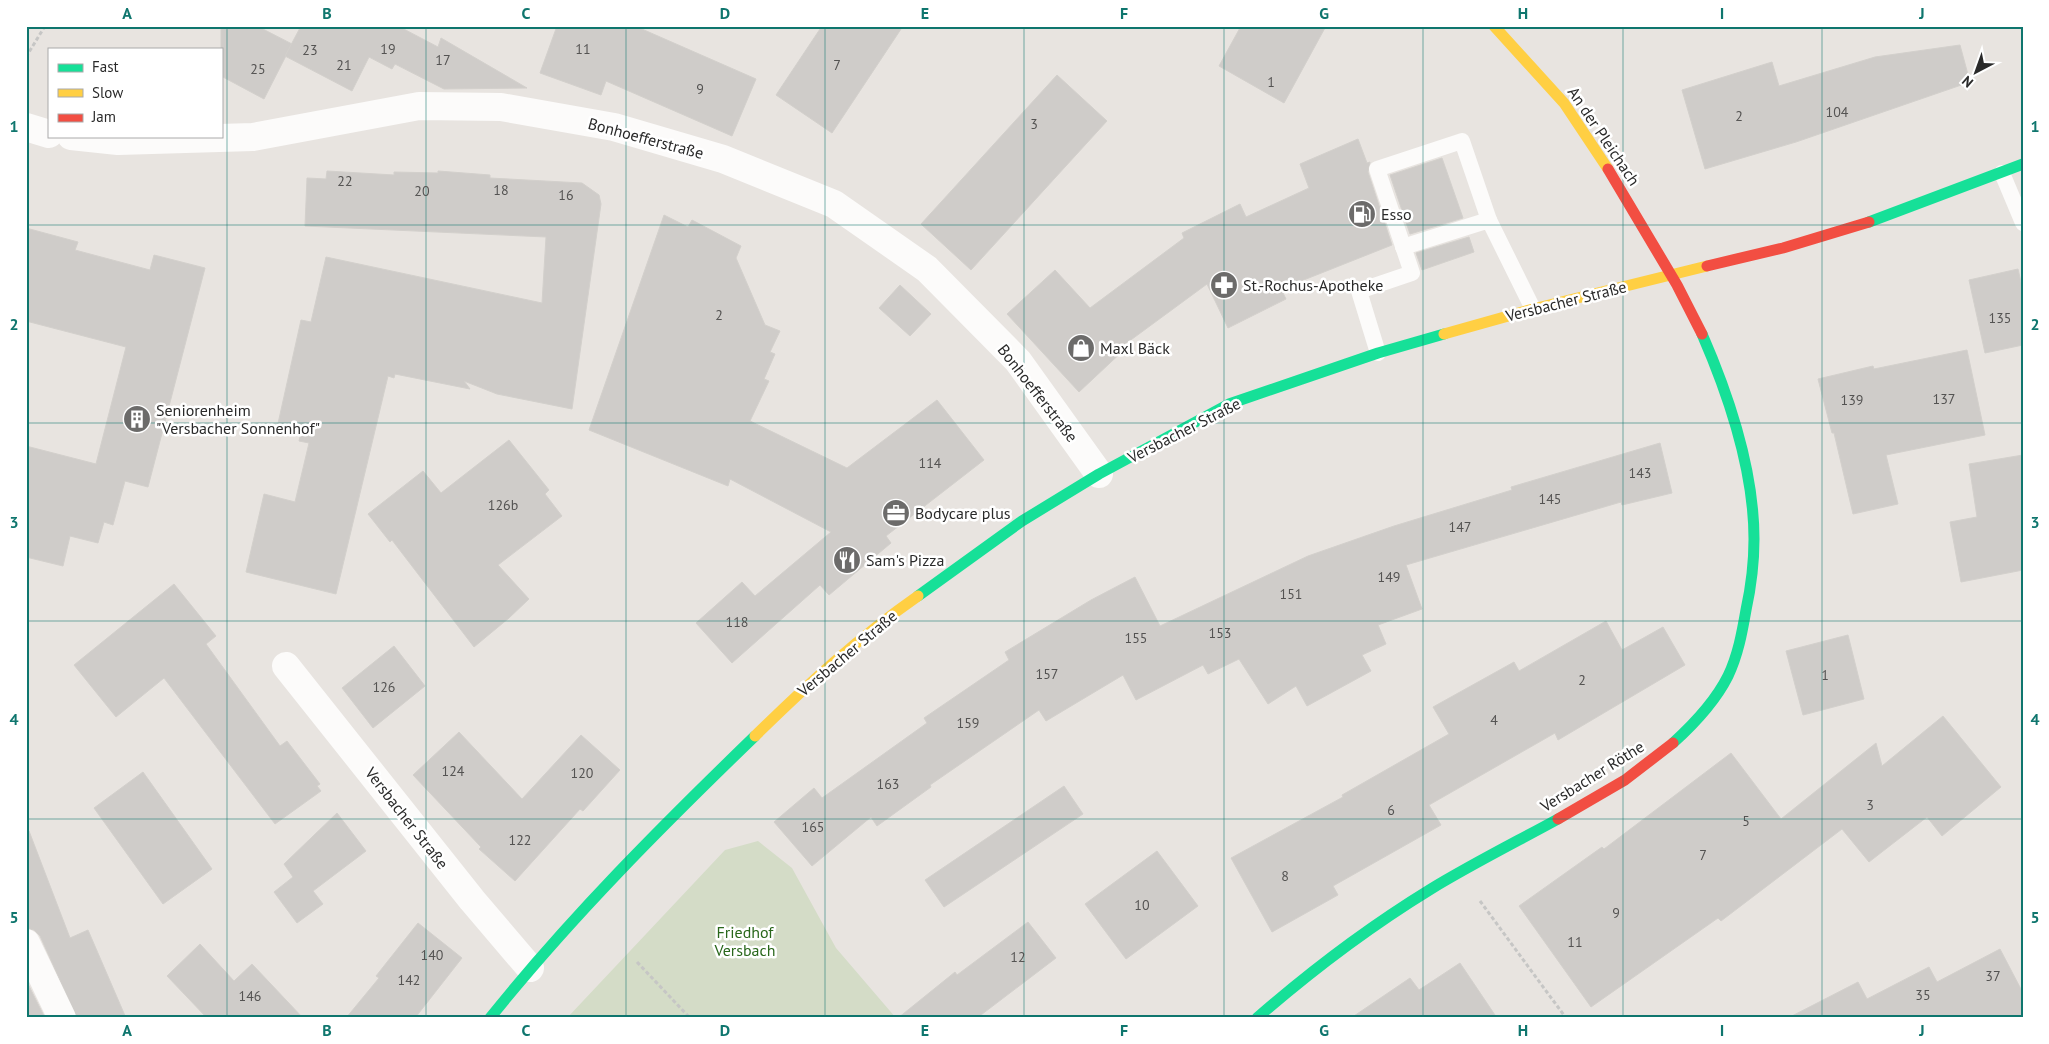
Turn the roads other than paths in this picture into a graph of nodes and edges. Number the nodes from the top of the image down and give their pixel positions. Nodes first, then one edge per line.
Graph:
1 (1494, 26) edge
2 (26, 126) edge
3 (48, 134) edge
4 (90, 138) edge
5 (219, 138) edge
6 (222, 138) edge
7 (2023, 164) edge
8 (2002, 173) junction
9 (1489, 220) junction
10 (2023, 223) edge
11 (1403, 247) junction
12 (1671, 274) junction
13 (1533, 309) junction
14 (1378, 352) junction
15 (1099, 474) junction
16 (286, 666) dead end
17 (26, 944) edge
18 (530, 968) junction
19 (62, 1018) edge
20 (490, 1018) edge
21 (1257, 1018) edge

1 - 12 main road, An der Pleichach
2 - 3 street
4 - 5 street, Bonhoefferstraße
6 - 15 street, Bonhoefferstraße
7 - 8 main road, Versbacher Straße
8 - 10 lane
8 - 12 main road, Versbacher Straße
9 - 11 lane
9 - 11 lane
9 - 13 lane
11 - 14 lane
12 - 13 main road, Versbacher Straße
12 - 21 main road, Versbacher Röthe
13 - 14 main road, Versbacher Straße
14 - 15 main road, Versbacher Straße
15 - 18 main road, Versbacher Straße
16 - 18 street, Versbacher Straße
17 - 19 street
18 - 20 main road, Versbacher Straße

